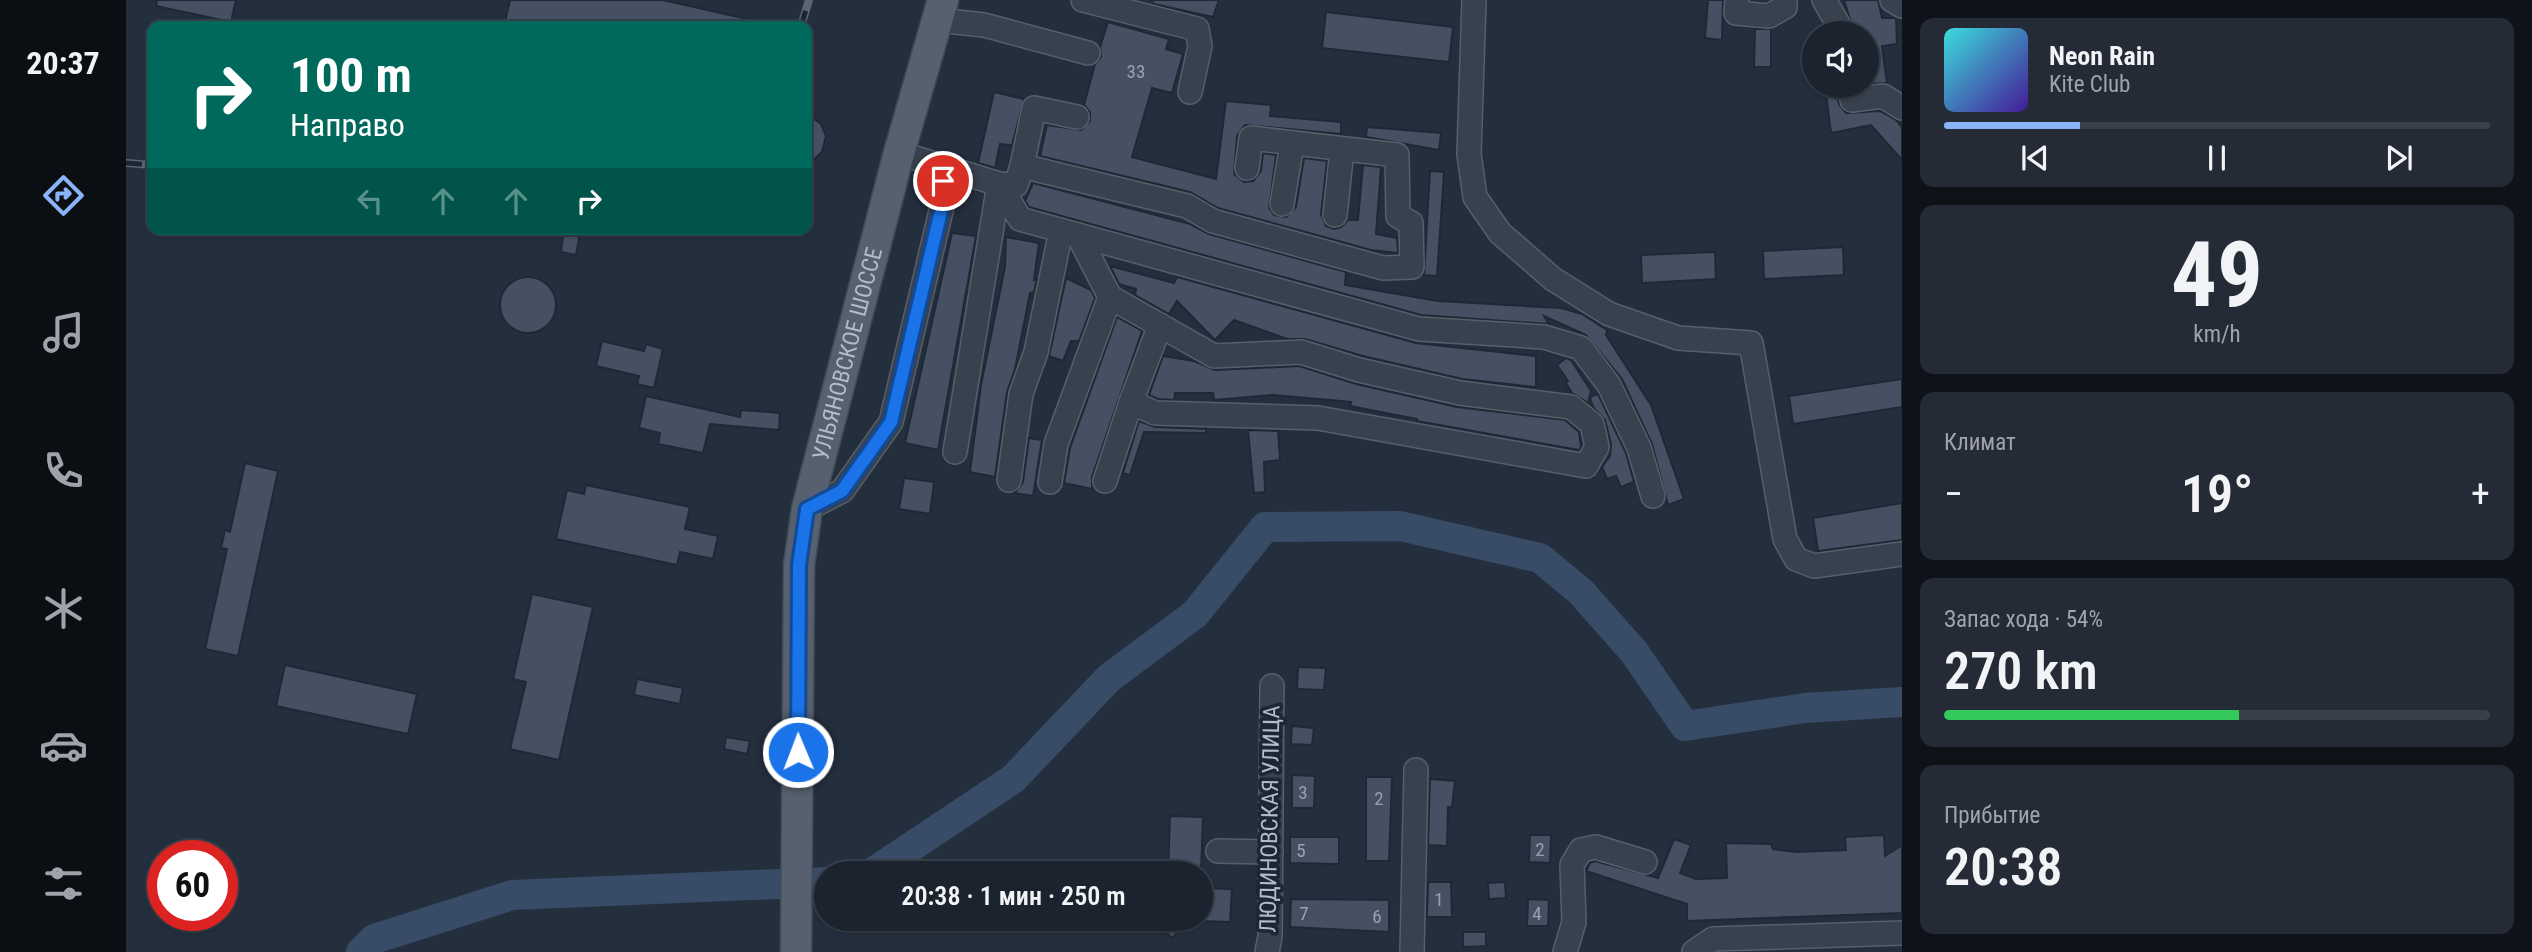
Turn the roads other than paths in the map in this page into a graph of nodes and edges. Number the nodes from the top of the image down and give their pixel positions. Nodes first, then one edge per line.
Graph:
1 (1083, 0) edge
2 (1474, 0) edge
3 (1737, 0) edge
4 (1785, 0) edge
5 (1824, 0) edge
6 (1892, 0) edge
7 (1902, 6) edge
8 (940, 10) edge
9 (1837, 21) edge
10 (1088, 53) dead end
11 (1190, 92) dead end
12 (1879, 97) edge
13 (1852, 98) edge
14 (1868, 98) edge
15 (1902, 108) edge
16 (1077, 117) dead end
17 (1292, 144) junction
18 (1342, 150) junction
19 (899, 153) junction
20 (942, 165) junction
21 (1023, 166) junction
22 (1247, 168) dead end
23 (999, 184) junction
24 (1282, 204) dead end
25 (1335, 215) dead end
26 (1070, 233) junction
27 (1110, 297) junction
28 (1160, 325) junction
29 (1131, 402) junction
30 (955, 452) dead end
31 (1009, 480) dead end
32 (1105, 481) dead end
33 (1050, 482) dead end
34 (1653, 496) dead end
35 (807, 509) junction
36 (1902, 554) edge
37 (1272, 686) dead end
38 (1416, 770) dead end
39 (1218, 851) dead end
40 (1271, 852) junction
41 (1645, 862) dead end
42 (1902, 933) edge
43 (796, 949) edge
44 (1267, 952) edge
45 (1412, 952) edge
46 (1565, 952) edge
47 (1694, 952) edge

1 - 11 street
2 - 36 street
3 - 4 street
5 - 9 street
6 - 7 street
8 - 10 street
8 - 19 main road, УЛЬЯНОВСКОЕ ШОССЕ
12 - 15 street
13 - 14 street
16 - 21 street
17 - 18 street
17 - 22 street
17 - 24 street
18 - 21 street
18 - 25 street
19 - 20 street
19 - 35 main road, УЛЬЯНОВСКОЕ ШОССЕ
20 - 23 street
20 - 35 street
21 - 23 street
23 - 26 street
23 - 30 street
26 - 27 street
26 - 31 street
26 - 34 street
27 - 28 street
27 - 33 street
28 - 29 street
28 - 29 street
29 - 32 street
35 - 43 main road, УЛЬЯНОВСКОЕ ШОССЕ
37 - 40 street, ЛЮДИНОВСКАЯ УЛИЦА
38 - 45 street
39 - 40 street
40 - 44 street, ЛЮДИНОВСКАЯ УЛИЦА
41 - 46 street
42 - 47 street

